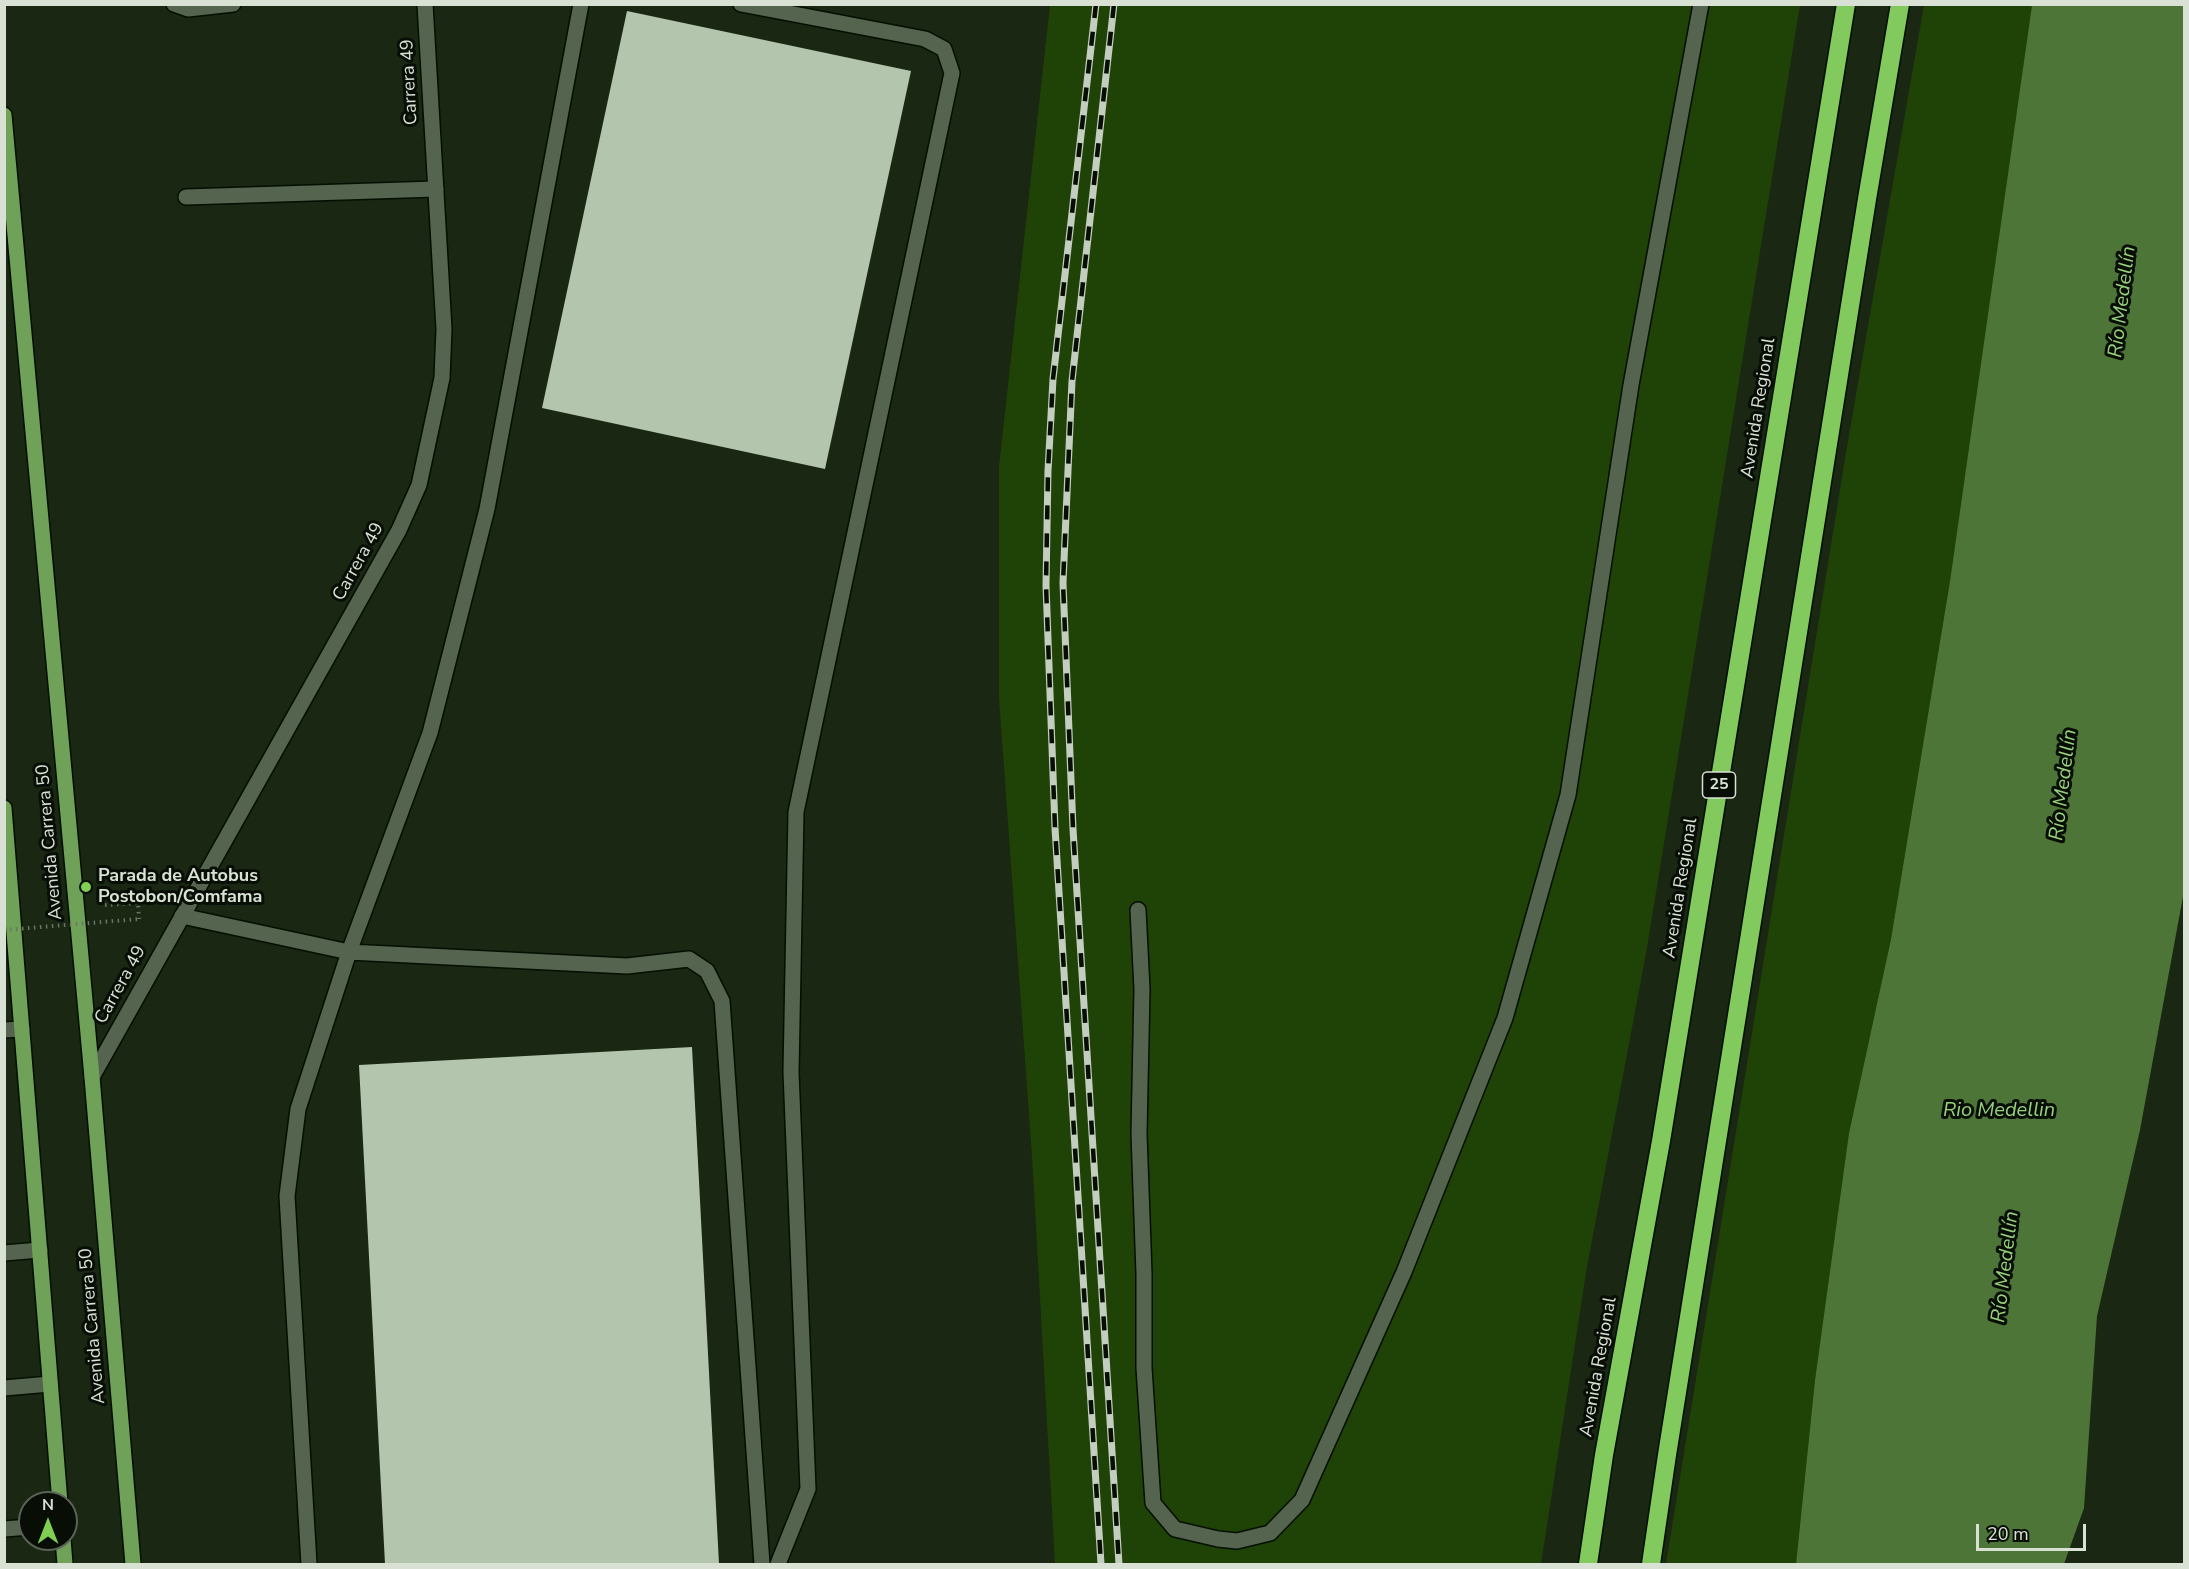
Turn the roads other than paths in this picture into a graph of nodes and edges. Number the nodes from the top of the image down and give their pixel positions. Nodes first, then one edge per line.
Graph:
1 (174, 4) edge
2 (232, 4) edge
3 (425, 4) edge
4 (581, 4) edge
5 (741, 4) edge
6 (1701, 4) edge
7 (1846, 4) edge
8 (1900, 4) edge
9 (4, 115) edge
10 (436, 189) junction
11 (186, 197) dead end
12 (4, 808) edge
13 (1138, 910) dead end
14 (182, 916) junction
15 (349, 952) junction
16 (22, 1029) junction
17 (4, 1030) edge
18 (92, 1077) junction
19 (40, 1250) junction
20 (4, 1253) edge
21 (50, 1384) junction
22 (4, 1388) edge
23 (59, 1491) edge
24 (133, 1564) edge
25 (309, 1564) edge
26 (762, 1564) edge
27 (778, 1564) edge
28 (1588, 1564) edge
29 (1651, 1564) edge

1 - 2 street
3 - 10 street, Carrera 49
4 - 15 street
5 - 27 street
6 - 13 street
7 - 28 highway, Avenida Regional / 25
8 - 29 highway
9 - 18 main road, Avenida Carrera 50
10 - 11 street
10 - 14 street, Carrera 49
12 - 16 main road
14 - 15 street
14 - 18 street, Carrera 49
15 - 25 street
15 - 26 street
16 - 17 street
16 - 19 main road
18 - 24 main road, Avenida Carrera 50
19 - 20 street
19 - 21 main road
21 - 22 street
21 - 23 main road

